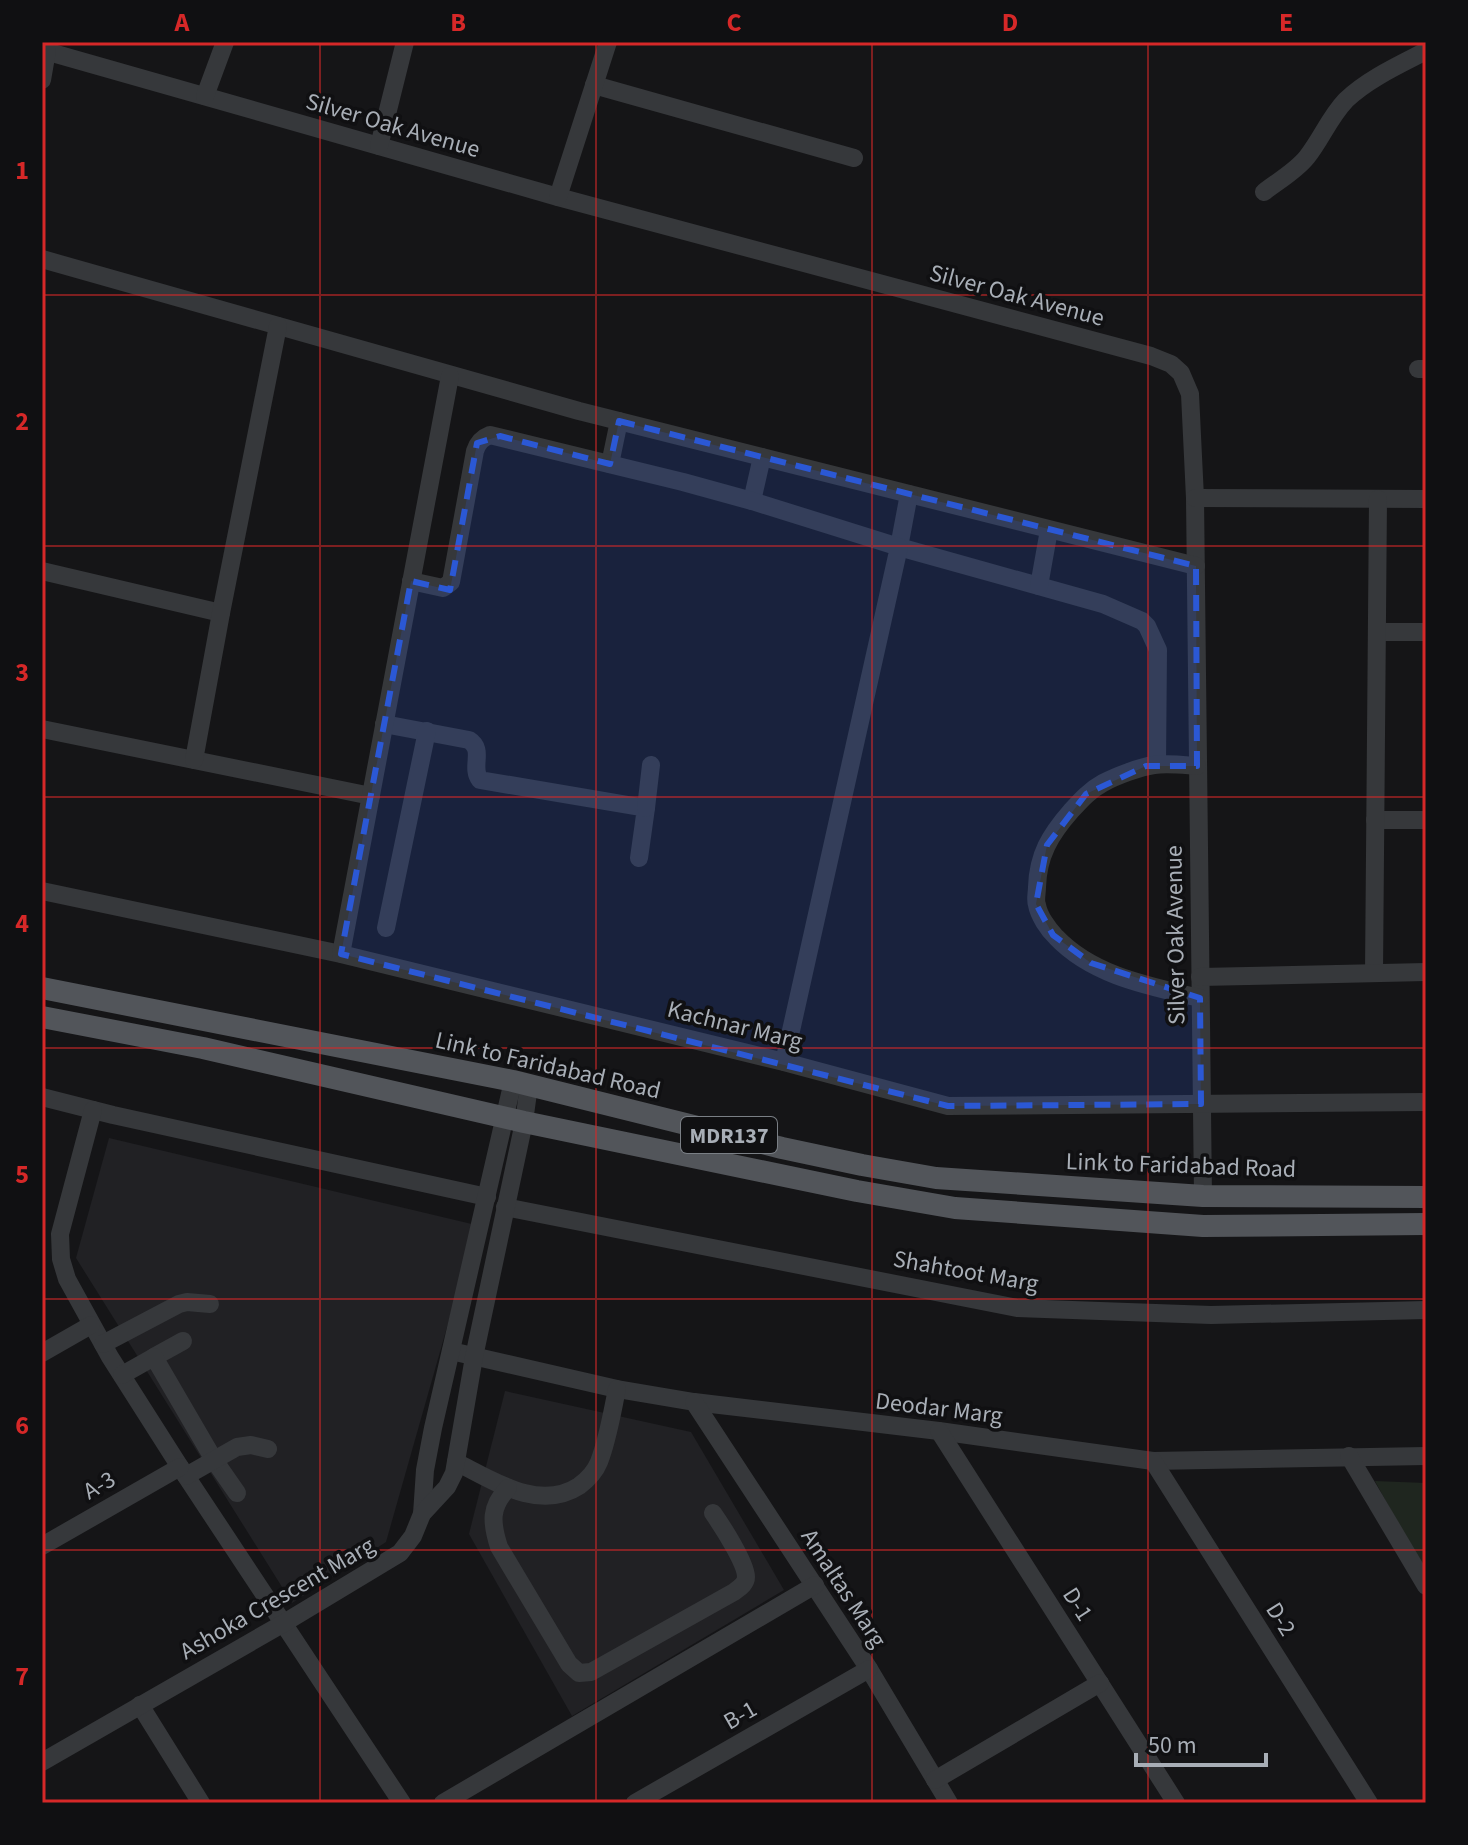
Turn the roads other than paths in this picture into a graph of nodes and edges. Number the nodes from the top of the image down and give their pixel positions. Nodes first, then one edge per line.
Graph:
1 (225, 42) edge
2 (405, 42) edge
3 (608, 42) edge
4 (45, 50) edge
5 (1426, 51) edge
6 (42, 80) edge
7 (594, 85) junction
8 (205, 96) junction
9 (379, 146) junction
10 (854, 158) dead end
11 (1264, 192) dead end
12 (558, 197) junction
13 (42, 259) edge
14 (278, 326) junction
15 (450, 376) junction
16 (619, 421) junction
17 (762, 457) junction
18 (610, 464) junction
19 (909, 494) junction
20 (1195, 498) junction
21 (1378, 499) junction
22 (1426, 499) edge
23 (752, 501) junction
24 (1049, 530) junction
25 (899, 547) junction
26 (1196, 566) junction
27 (42, 571) edge
28 (411, 581) junction
29 (1039, 586) junction
30 (221, 613) junction
31 (1377, 632) junction
32 (1426, 632) edge
33 (384, 724) junction
34 (42, 729) edge
35 (427, 731) junction
36 (194, 760) junction
37 (1157, 764) junction
38 (651, 765) dead end
39 (1197, 766) junction
40 (371, 796) junction
41 (646, 808) junction
42 (1375, 820) junction
43 (1426, 820) edge
44 (639, 858) dead end
45 (42, 891) edge
46 (386, 928) dead end
47 (341, 954) junction
48 (1426, 972) edge
49 (1374, 973) junction
50 (1200, 977) junction
51 (42, 988) edge
52 (1200, 998) junction
53 (42, 1017) edge
54 (784, 1062) junction
55 (521, 1083) junction
56 (42, 1097) edge
57 (1426, 1102) edge
58 (1201, 1104) junction
59 (93, 1110) junction
60 (515, 1120) junction
61 (1203, 1196) junction
62 (487, 1197) junction
63 (1426, 1197) edge
64 (505, 1207) junction
65 (1426, 1224) edge
66 (50, 1243) edge
67 (210, 1307) dead end
68 (1426, 1310) edge
69 (91, 1325) junction
70 (183, 1341) dead end
71 (107, 1350) junction
72 (451, 1351) junction
73 (42, 1353) edge
74 (154, 1357) junction
75 (474, 1357) junction
76 (122, 1375) junction
77 (617, 1389) junction
78 (694, 1402) junction
79 (939, 1431) junction
80 (268, 1449) dead end
81 (1349, 1456) junction
82 (1426, 1456) edge
83 (214, 1460) junction
84 (1153, 1461) junction
85 (456, 1462) junction
86 (183, 1471) junction
87 (508, 1488) junction
88 (237, 1493) dead end
89 (713, 1513) dead end
90 (422, 1514) junction
91 (42, 1546) edge
92 (815, 1585) junction
93 (1426, 1586) edge
94 (284, 1623) junction
95 (869, 1669) junction
96 (1100, 1683) junction
97 (140, 1705) junction
98 (42, 1762) edge
99 (935, 1780) junction
100 (201, 1803) edge
101 (402, 1803) edge
102 (443, 1803) edge
103 (635, 1803) edge
104 (949, 1803) edge
105 (1176, 1803) edge
106 (1369, 1803) edge

1 - 8 street
2 - 9 street
3 - 7 street
4 - 6 street
4 - 8 street, Silver Oak Avenue
5 - 11 street
7 - 10 street
7 - 12 street
8 - 9 street, Silver Oak Avenue
9 - 12 street, Silver Oak Avenue
12 - 20 street, Silver Oak Avenue
13 - 14 street
14 - 15 street
14 - 30 street
15 - 16 street
15 - 28 street
16 - 17 street
16 - 18 street
17 - 19 street
17 - 23 street
18 - 23 street
18 - 28 street
19 - 24 street
19 - 25 street
20 - 21 street
20 - 26 street, Silver Oak Avenue
21 - 22 street
21 - 31 street
23 - 25 street
24 - 26 street
24 - 29 street
25 - 29 street
25 - 54 street
26 - 39 street, Silver Oak Avenue
27 - 30 street
28 - 33 street
29 - 37 street
30 - 36 street
31 - 32 street
31 - 42 street
33 - 35 street
33 - 40 street
34 - 36 street
35 - 41 street
35 - 46 street
36 - 40 street
37 - 39 street
37 - 52 street
38 - 41 street
39 - 50 street, Silver Oak Avenue
40 - 47 street
41 - 44 street
42 - 43 street
42 - 49 street
45 - 47 street, Kachnar Marg
47 - 54 street, Kachnar Marg
48 - 49 street
49 - 50 street
50 - 52 street, Silver Oak Avenue
51 - 55 main road, Link to Faridabad Road / MDR137
52 - 58 street, Silver Oak Avenue
53 - 60 main road, MDR137
54 - 58 street, Kachnar Marg
55 - 60 street
55 - 61 main road, Link to Faridabad Road / MDR137
56 - 59 street
57 - 58 street, Kachnar Marg
58 - 61 street, Silver Oak Avenue
59 - 62 street
59 - 66 street
60 - 62 street
60 - 64 street, Ashoka Crescent Marg
60 - 65 main road, MDR137
61 - 63 main road, Link to Faridabad Road / MDR137
62 - 72 street
64 - 68 street, Shahtoot Marg
64 - 75 street, Ashoka Crescent Marg
66 - 69 street
67 - 71 street
69 - 71 street
69 - 73 street
70 - 74 street
71 - 76 street
72 - 75 street, Deodar Marg
72 - 90 street
74 - 76 street
74 - 83 street
75 - 77 street, Deodar Marg
75 - 85 street, Ashoka Crescent Marg
76 - 86 street
77 - 78 street, Deodar Marg
77 - 87 street
78 - 79 street, Deodar Marg
78 - 92 street, Amaltas Marg
79 - 84 street, Deodar Marg
79 - 96 street, D-1
80 - 83 street, A-3
81 - 82 street, Deodar Marg
81 - 84 street, Deodar Marg
81 - 93 street
83 - 86 street, A-3
83 - 88 street
84 - 106 street, D-2
85 - 87 street
85 - 90 street, Ashoka Crescent Marg
86 - 91 street, A-3
86 - 94 street
87 - 89 street
90 - 94 street, Ashoka Crescent Marg
92 - 95 street, Amaltas Marg
92 - 102 street
94 - 97 street, Ashoka Crescent Marg
94 - 101 street
95 - 99 street, Amaltas Marg
95 - 103 street, B-1
96 - 99 street
96 - 105 street, D-1
97 - 98 street, Ashoka Crescent Marg
97 - 100 street
99 - 104 street, Amaltas Marg

